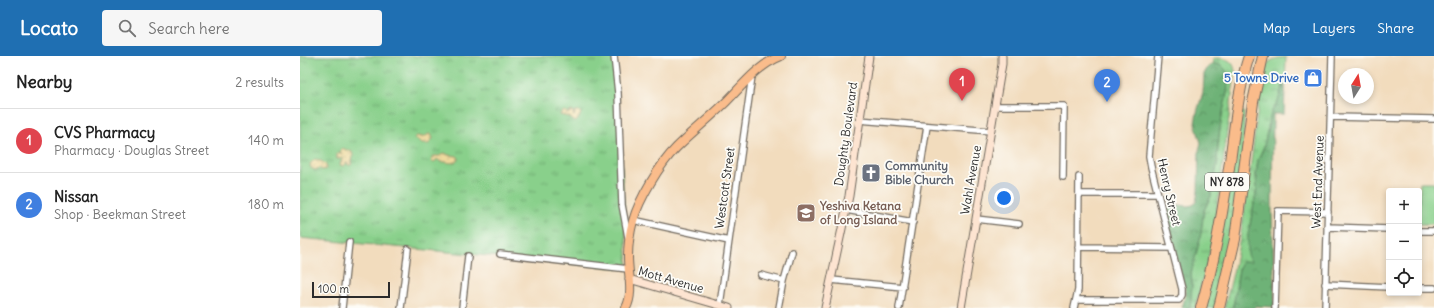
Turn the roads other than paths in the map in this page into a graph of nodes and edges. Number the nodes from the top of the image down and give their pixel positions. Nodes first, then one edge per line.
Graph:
1 (614, 56) edge
2 (781, 56) edge
3 (869, 56) edge
4 (1002, 56) edge
5 (1158, 56) edge
6 (1249, 56) edge
7 (1263, 56) edge
8 (1332, 56) edge
9 (772, 58) edge
10 (752, 75) junction
11 (995, 106) junction
12 (1331, 117) junction
13 (1434, 119) edge
14 (859, 120) junction
15 (927, 126) junction
16 (991, 131) junction
17 (1063, 177) dead end
18 (1079, 177) dead end
19 (1079, 194) junction
20 (1158, 194) junction
21 (846, 210) junction
22 (1328, 212) junction
23 (976, 219) junction
24 (633, 220) junction
25 (913, 222) junction
26 (1019, 224) dead end
27 (1327, 227) junction
28 (1386, 229) edge
29 (1422, 230) edge
30 (1434, 231) edge
31 (629, 240) junction
32 (729, 240) junction
33 (349, 242) dead end
34 (1078, 247) junction
35 (1172, 248) junction
36 (408, 249) dead end
37 (792, 252) dead end
38 (500, 254) dead end
39 (468, 256) dead end
40 (628, 269) junction
41 (761, 275) dead end
42 (629, 279) junction
43 (831, 280) junction
44 (784, 281) junction
45 (1325, 284) junction
46 (903, 287) junction
47 (1386, 287) edge
48 (1422, 288) edge
49 (1434, 288) edge
50 (630, 293) junction
51 (1076, 300) junction
52 (720, 305) junction
53 (342, 308) edge
54 (402, 308) edge
55 (462, 308) edge
56 (626, 308) edge
57 (632, 308) edge
58 (729, 308) edge
59 (779, 308) edge
60 (825, 308) edge
61 (899, 308) edge
62 (961, 308) edge
63 (1074, 308) edge
64 (1201, 308) edge
65 (1219, 308) edge
66 (1275, 308) edge
67 (1325, 308) edge

1 - 31 street
2 - 9 main road
3 - 14 street, Doughty Boulevard
4 - 11 street, Wahl Avenue
5 - 20 street, Henry Street
6 - 64 highway, NY 878
7 - 65 highway, NY 878
8 - 12 street, West End Avenue
9 - 10 main road
10 - 24 main road
10 - 32 street, Westcott Street
11 - 16 street, Wahl Avenue
11 - 17 street
12 - 13 street
12 - 22 street, West End Avenue
14 - 15 street
14 - 21 street, Doughty Boulevard
15 - 16 street
15 - 25 street
16 - 23 street, Wahl Avenue
18 - 19 street
19 - 20 street
19 - 34 street
20 - 35 street, Henry Street
21 - 25 street
21 - 43 street, Doughty Boulevard
22 - 27 street, West End Avenue
22 - 66 street
23 - 26 street
23 - 62 street, Wahl Avenue
24 - 31 main road
24 - 32 street
25 - 46 street
27 - 28 street
27 - 45 street, West End Avenue
29 - 30 street
31 - 40 main road
32 - 52 street, Westcott Street
33 - 53 street
34 - 35 street
34 - 51 street
35 - 51 street, Henry Street
36 - 54 street
37 - 44 street
38 - 40 street
39 - 55 street
40 - 42 main road
41 - 44 street
42 - 50 main road
42 - 52 street, Mott Avenue
43 - 46 street
43 - 60 street, Doughty Boulevard
44 - 59 street
45 - 47 street
45 - 67 street, West End Avenue
46 - 61 street
48 - 49 street
50 - 56 main road
50 - 57 street
51 - 63 street
52 - 58 street, Mott Avenue

